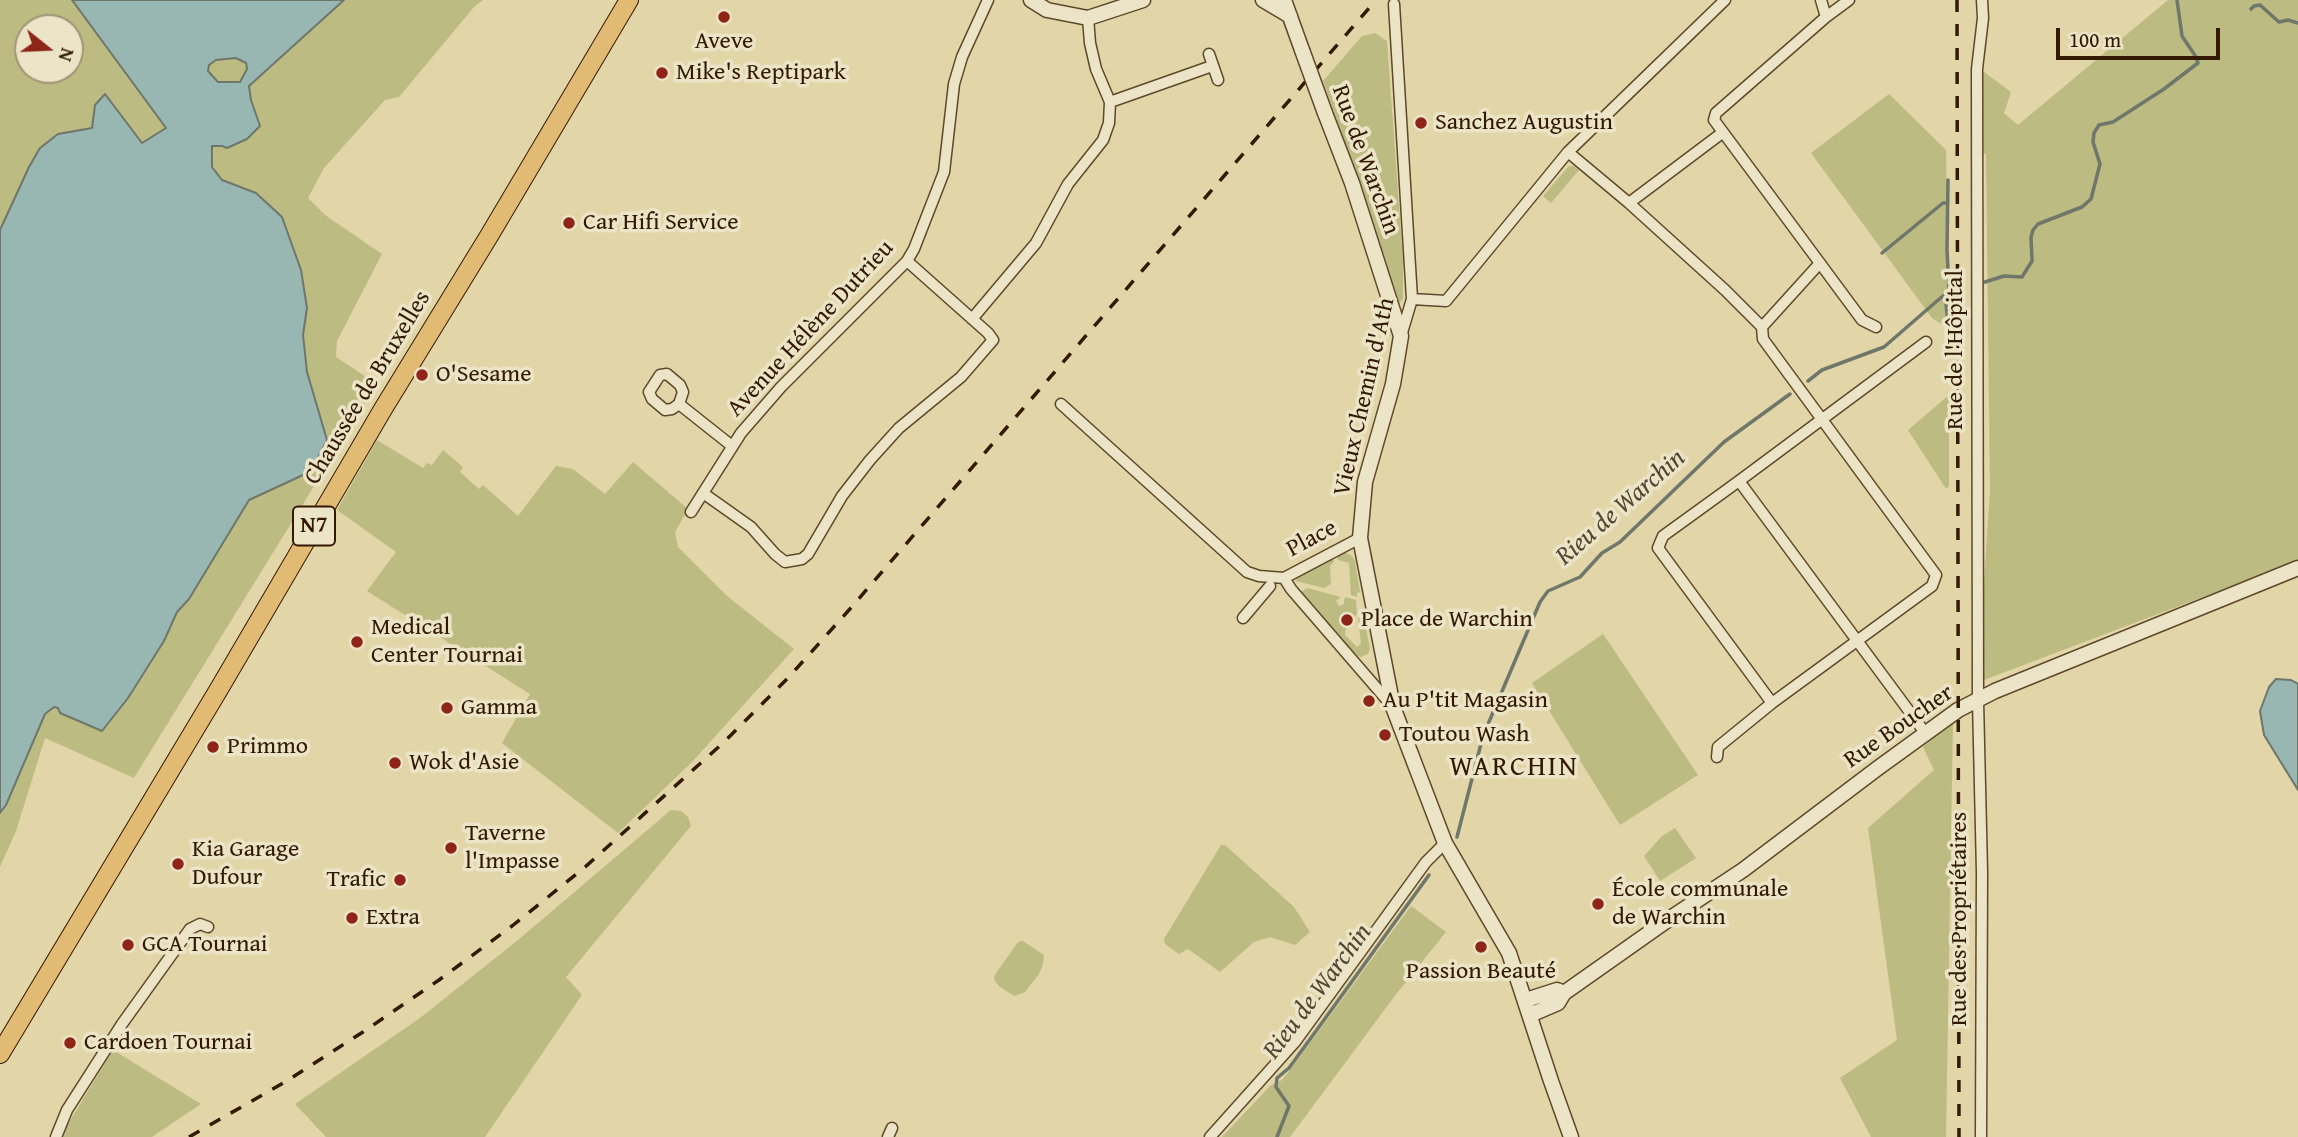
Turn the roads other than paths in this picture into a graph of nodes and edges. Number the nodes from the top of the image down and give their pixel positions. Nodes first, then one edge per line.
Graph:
1 (618, 0) edge
2 (629, 0) edge
3 (988, 0) edge
4 (1031, 0) edge
5 (1143, 0) edge
6 (1263, 0) edge
7 (1284, 0) edge
8 (1725, 0) edge
9 (1821, 0) edge
10 (1849, 0) edge
11 (1982, 0) edge
12 (1394, 4) dead end
13 (1290, 16) junction
14 (1826, 17) junction
15 (1088, 18) junction
16 (1209, 54) dead end
17 (1212, 66) junction
18 (1218, 80) dead end
19 (1110, 102) junction
20 (1722, 133) junction
21 (1569, 152) junction
22 (1629, 203) junction
23 (907, 261) junction
24 (1820, 263) junction
25 (1412, 299) junction
26 (972, 319) junction
27 (1762, 327) junction
28 (1876, 327) dead end
29 (1401, 336) junction
30 (1926, 342) dead end
31 (679, 404) dead end
32 (1061, 404) dead end
33 (1822, 419) junction
34 (732, 446) junction
35 (1739, 481) junction
36 (703, 493) junction
37 (691, 512) dead end
38 (1360, 538) junction
39 (2298, 568) edge
40 (1284, 578) junction
41 (1270, 586) dead end
42 (1243, 618) dead end
43 (1858, 642) junction
44 (1978, 701) junction
45 (1772, 703) junction
46 (1392, 707) junction
47 (1926, 734) junction
48 (1717, 757) dead end
49 (1445, 843) junction
50 (208, 928) dead end
51 (1564, 993) junction
52 (1526, 1000) junction
53 (1530, 1015) junction
54 (0, 1033) edge
55 (0, 1054) edge
56 (56, 1137) edge
57 (1210, 1137) edge
58 (1571, 1137) edge
59 (1981, 1137) edge

1 - 54 main road, Chaussée de Bruxelles / N7
2 - 55 main road, Chaussée de Bruxelles / N7
3 - 23 street, Avenue Hélène Dutrieu
4 - 15 street
5 - 15 street
6 - 13 street
7 - 13 street, Rue de Warchin
8 - 21 street
9 - 14 street
10 - 14 street
11 - 44 street, Rue de l'Hôpital
12 - 25 street, Vieux Chemin d'Ath
13 - 29 street, Rue de Warchin, bridge
14 - 20 street
15 - 19 street
16 - 17 street
17 - 18 street
17 - 19 street
19 - 26 street
20 - 22 street
20 - 24 street
21 - 22 street
21 - 25 street
22 - 27 street
23 - 26 street
23 - 34 street, Avenue Hélène Dutrieu
24 - 27 street
24 - 28 street
25 - 29 street, Vieux Chemin d'Ath
26 - 36 street
27 - 33 street
29 - 38 street, Vieux Chemin d'Ath
30 - 33 street
31 - 34 street, Avenue Hélène Dutrieu
32 - 40 street
33 - 35 street
33 - 43 street
34 - 36 street, Avenue Hélène Dutrieu
35 - 43 street
35 - 45 street
36 - 37 street, Avenue Hélène Dutrieu
38 - 40 street, Place
38 - 46 street, Vieux Chemin d'Ath
39 - 44 street, Rue Boucher
40 - 46 street, Place
41 - 42 street
43 - 45 street
43 - 47 street
44 - 47 street, Rue Boucher
44 - 59 street, Rue des Propriétaires
45 - 48 street
46 - 49 street, Vieux Chemin d'Ath
47 - 51 street, Rue Boucher
49 - 52 street, Vieux Chemin d'Ath
49 - 57 street
50 - 56 street
51 - 52 street, Rue Boucher
51 - 53 street, Rue Boucher
52 - 53 street, Vieux Chemin d'Ath
53 - 58 street, Vieux Chemin d'Ath

